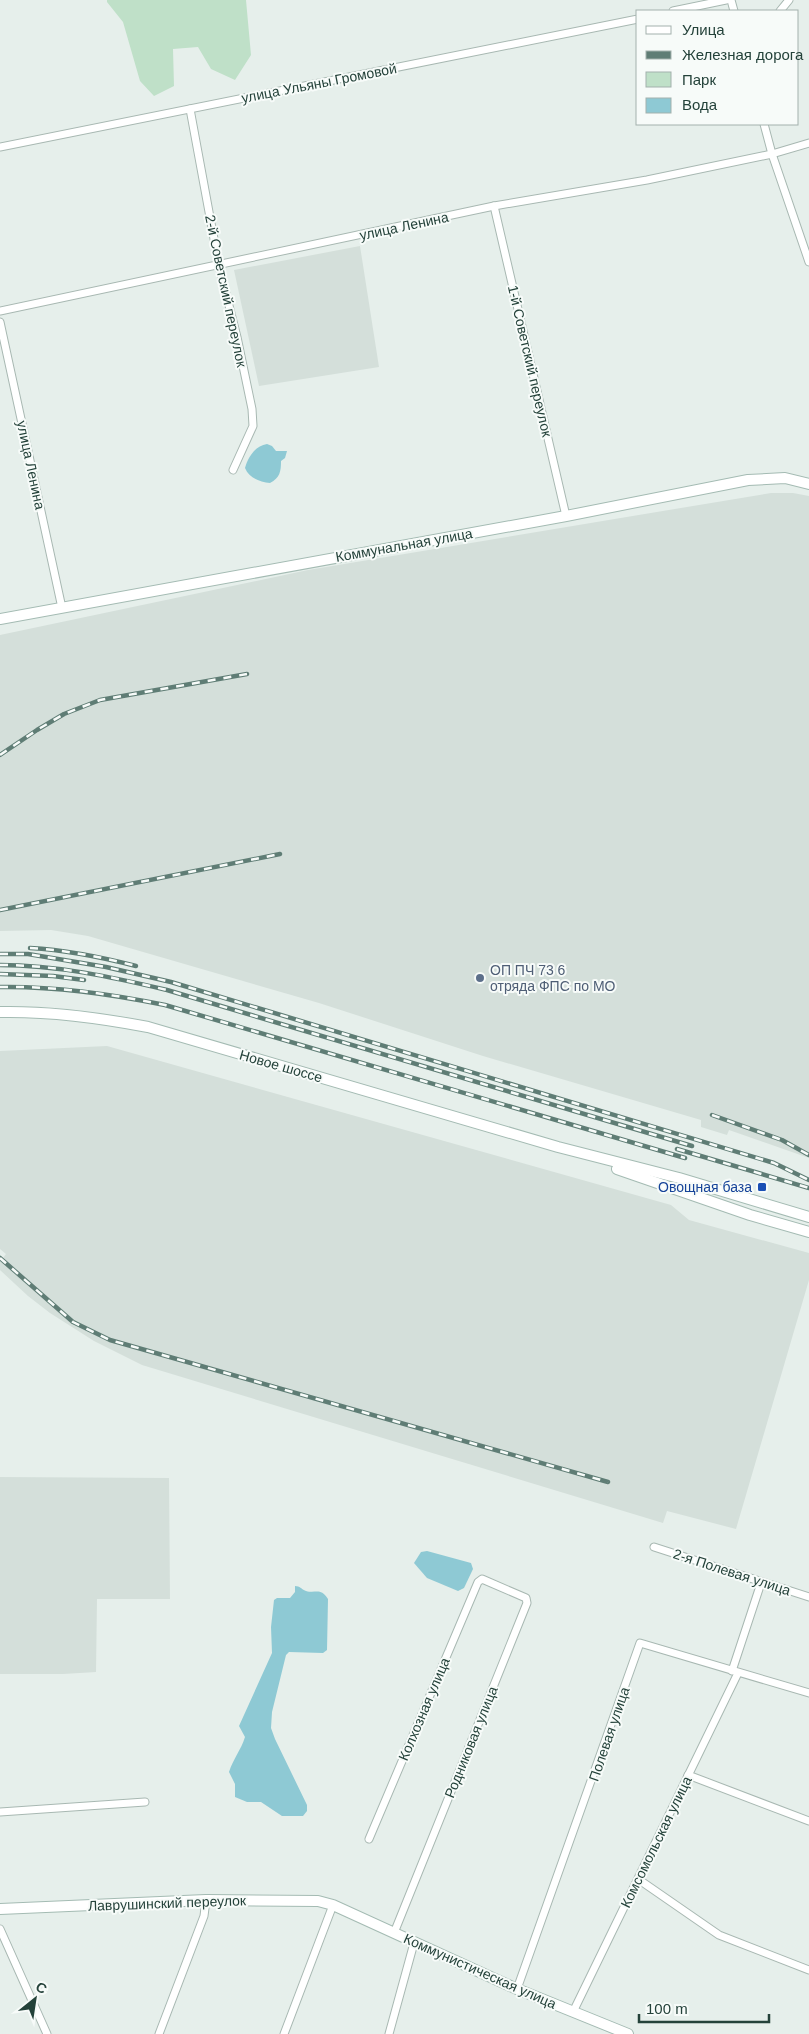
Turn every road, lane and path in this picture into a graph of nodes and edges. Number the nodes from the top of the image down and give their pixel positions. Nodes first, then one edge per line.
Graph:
1 (726, 0) edge
2 (789, 0) edge
3 (678, 10) edge
4 (781, 10) edge
5 (636, 19) edge
6 (190, 109) junction
7 (764, 125) edge
8 (809, 143) edge
9 (0, 147) edge
10 (772, 154) junction
11 (494, 206) junction
12 (809, 262) edge
13 (219, 266) junction
14 (0, 311) edge
15 (0, 322) edge
16 (233, 470) dead end
17 (809, 484) edge
18 (566, 516) junction
19 (62, 608) junction
20 (0, 619) edge
21 (0, 1012) edge
22 (558, 1148) junction
23 (809, 1217) edge
24 (809, 1232) edge
25 (654, 1547) dead end
26 (480, 1580) joint
27 (761, 1583) junction
28 (809, 1597) edge
29 (735, 1672) junction
30 (809, 1693) edge
31 (688, 1775) junction
32 (146, 1802) dead end
33 (0, 1812) edge
34 (809, 1821) edge
35 (369, 1840) dead end
36 (638, 1879) junction
37 (206, 1900) junction
38 (333, 1905) junction
39 (0, 1909) edge
40 (0, 1929) edge
41 (394, 1933) junction
42 (414, 1943) junction
43 (809, 1970) edge
44 (517, 1989) junction
45 (573, 2012) junction
46 (47, 2034) edge
47 (159, 2034) edge
48 (284, 2034) edge
49 (389, 2034) edge
50 (628, 2034) edge

1 - 3 street
2 - 4 street
5 - 6 street, улица Ульяны Громовой
6 - 9 street, улица Ульяны Громовой
6 - 13 street, 2-й Советский переулок
7 - 10 street
8 - 10 street, улица Ленина
10 - 11 street, улица Ленина
10 - 12 street
11 - 13 street, улица Ленина
11 - 18 street, 1-й Советский переулок
13 - 14 street, улица Ленина
13 - 16 street, 2-й Советский переулок
15 - 19 street, улица Ленина
17 - 18 street, Коммунальная улица
18 - 19 street, Коммунальная улица
19 - 20 street, Коммунальная улица
21 - 22 street, Новое шоссе
22 - 23 street, Новое шоссе
22 - 24 street, Новое шоссе
25 - 27 street, 2-я Полевая улица
26 - 35 street, Колхозная улица
26 - 41 street, Родниковая улица
27 - 28 street, 2-я Полевая улица
27 - 29 street, Комсомольская улица
29 - 30 street, Полевая улица
29 - 31 street, Комсомольская улица
29 - 44 street, Полевая улица
31 - 34 street
31 - 36 street, Комсомольская улица
32 - 33 street
36 - 43 street
36 - 45 street, Комсомольская улица
37 - 38 street, Лаврушинский переулок
37 - 39 street, Лаврушинский переулок
37 - 47 street
38 - 41 street, Коммунистическая улица
38 - 48 street
40 - 46 street
41 - 42 street, Коммунистическая улица
42 - 44 street, Коммунистическая улица
42 - 49 street
44 - 45 street, Коммунистическая улица
45 - 50 street, Коммунистическая улица

